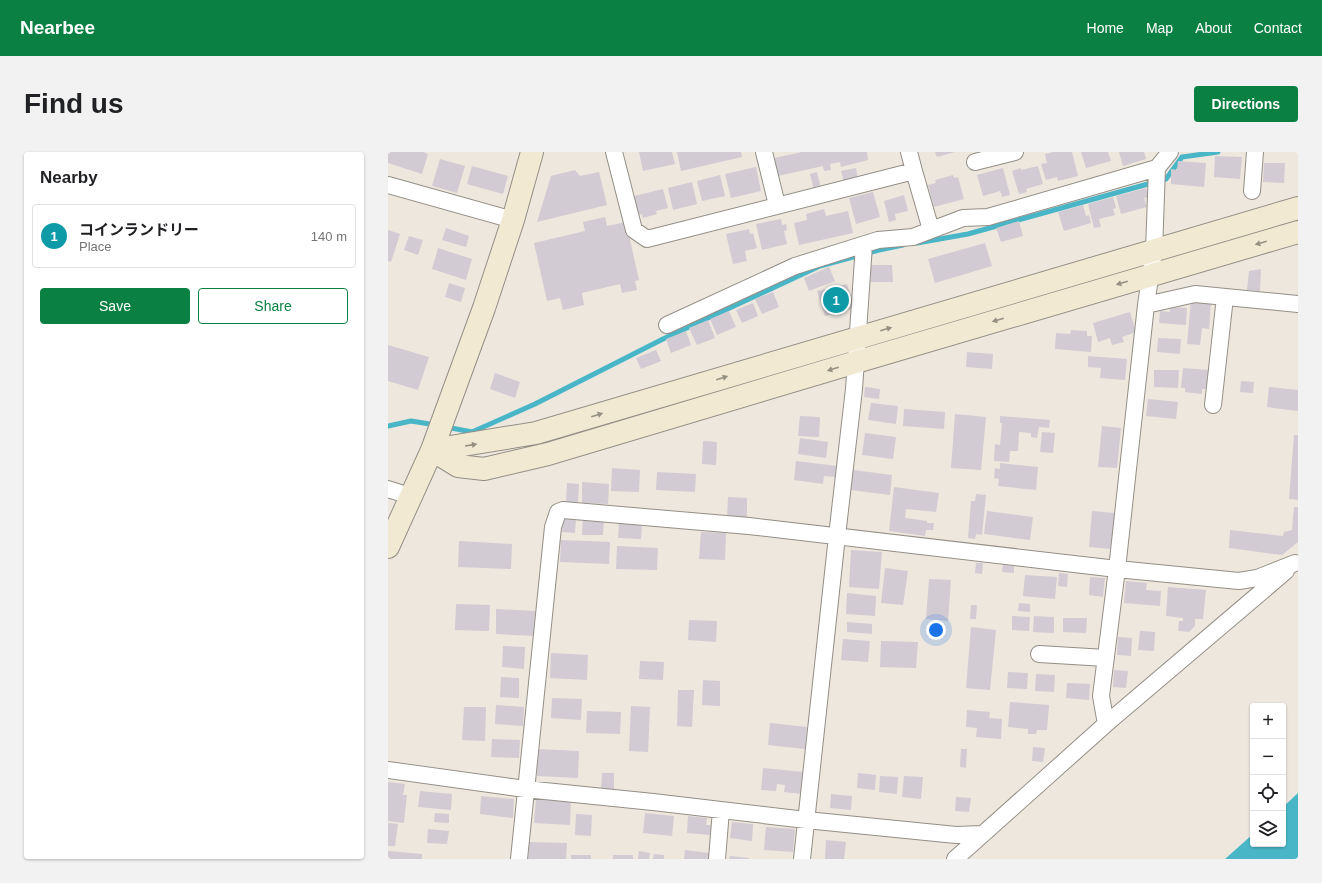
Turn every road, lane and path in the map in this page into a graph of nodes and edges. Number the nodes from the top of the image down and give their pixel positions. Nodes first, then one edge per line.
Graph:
1 (532, 152) edge
2 (614, 152) edge
3 (764, 152) edge
4 (909, 152) edge
5 (1015, 152) edge
6 (1170, 152) edge
7 (1255, 152) edge
8 (975, 162) dead end
9 (1158, 168) junction
10 (914, 171) junction
11 (388, 186) edge
12 (1252, 190) dead end
13 (777, 205) junction
14 (1298, 208) edge
15 (513, 220) junction
16 (931, 230) junction
17 (1298, 232) edge
18 (864, 245) junction
19 (1154, 250) junction
20 (1151, 275) junction
21 (1225, 297) junction
22 (1298, 304) edge
23 (1146, 305) junction
24 (667, 325) dead end
25 (858, 337) junction
26 (856, 362) junction
27 (1213, 405) dead end
28 (432, 450) junction
29 (388, 489) edge
30 (410, 496) junction
31 (837, 536) junction
32 (388, 546) edge
33 (1296, 562) edge
34 (1118, 569) junction
35 (1039, 654) dead end
36 (1106, 658) junction
37 (1106, 724) junction
38 (388, 770) edge
39 (525, 789) junction
40 (721, 810) junction
41 (806, 820) junction
42 (982, 834) junction
43 (518, 859) edge
44 (717, 859) edge
45 (802, 859) edge
46 (955, 859) edge

1 - 15 street
2 - 13 street
3 - 13 street
4 - 10 street
5 - 8 street
6 - 9 street
7 - 12 street
9 - 16 street
9 - 19 street
10 - 13 street
10 - 16 street
11 - 15 street
14 - 19 street
15 - 28 street
16 - 18 street
17 -> 20 street
18 - 24 street
18 - 25 street
19 - 20 street
25 -> 19 street
20 - 23 street
20 -> 26 street
21 - 22 street
21 - 23 street
21 - 27 street
23 - 34 street
25 - 26 street
28 -> 25 street
26 -> 28 street
26 - 31 street
28 - 30 street
29 - 30 street
30 - 32 street
31 - 34 street
31 - 39 street
31 - 41 street
33 - 34 street
33 - 37 street
34 - 36 street
35 - 36 street
36 - 37 street
37 - 42 street
38 - 39 street
39 - 40 street
39 - 43 street
40 - 41 street
40 - 44 street
41 - 42 street
41 - 45 street
42 - 46 street

